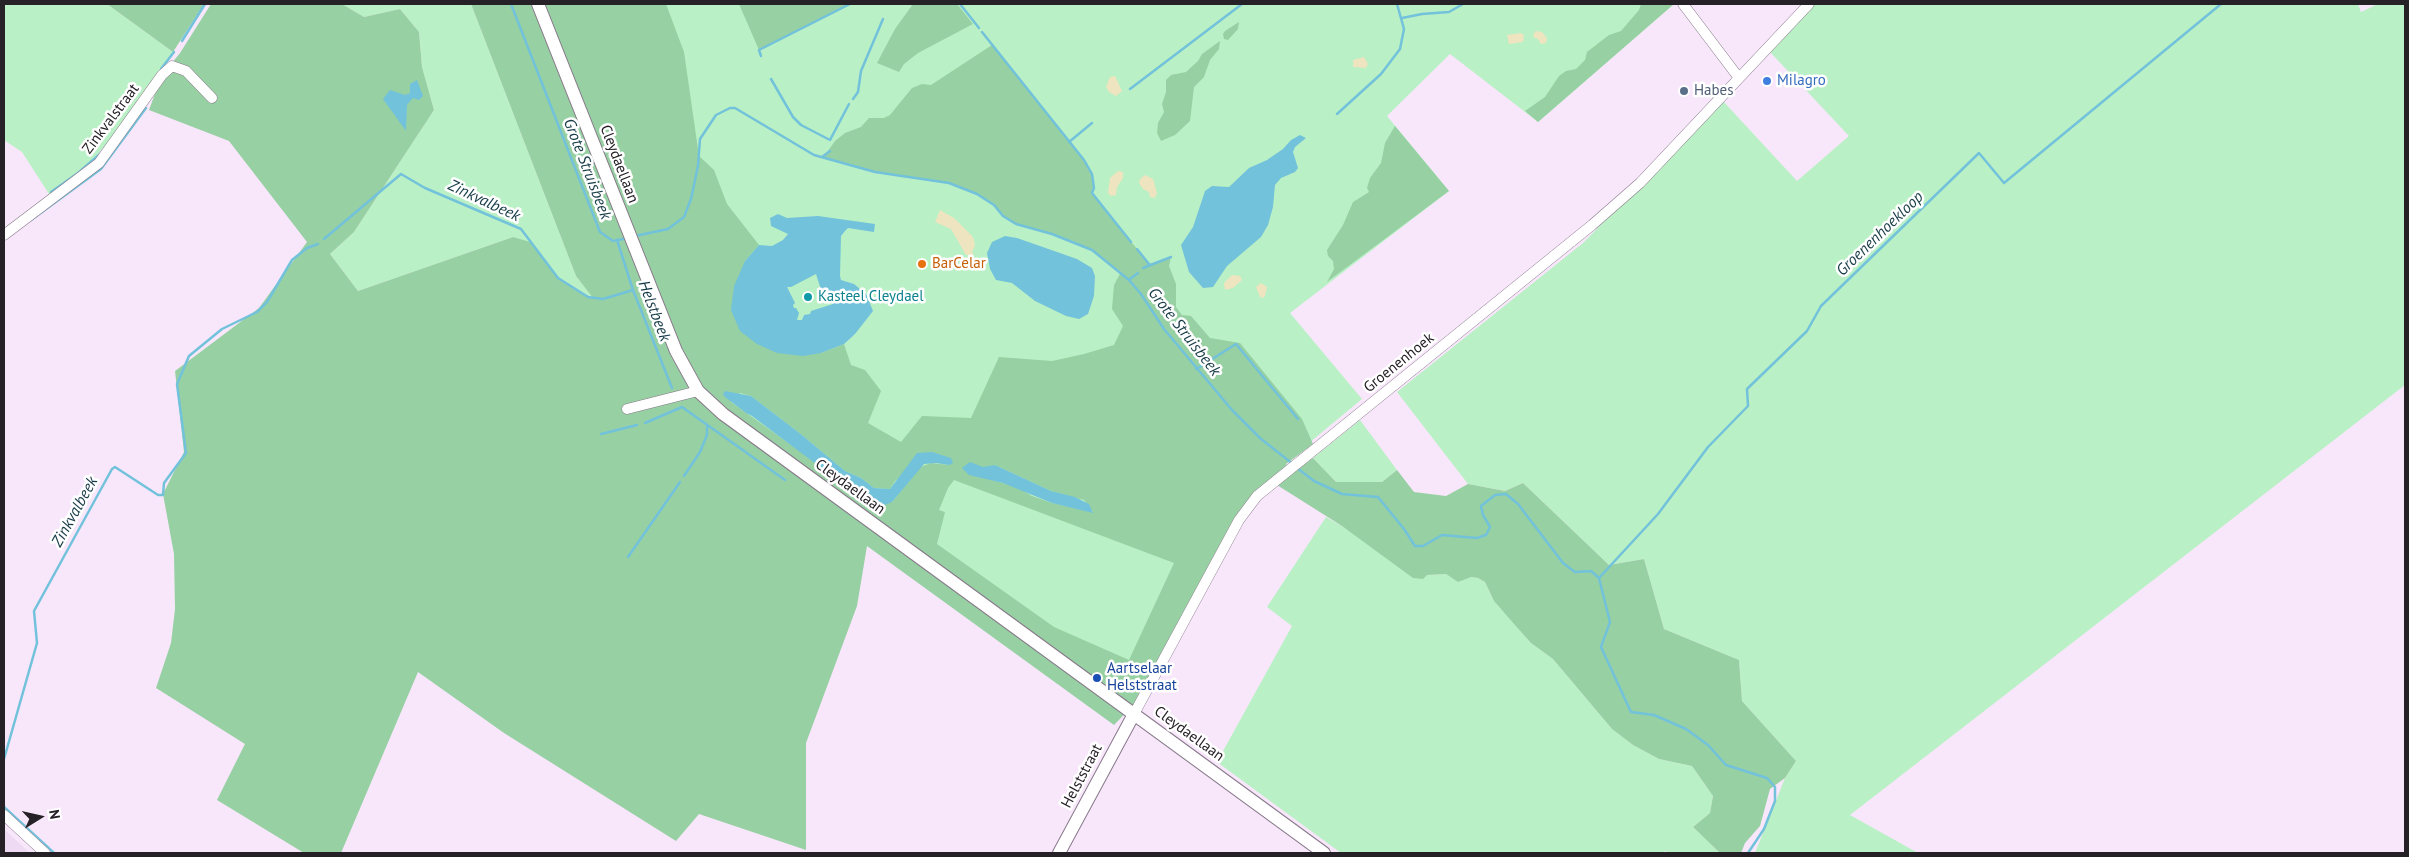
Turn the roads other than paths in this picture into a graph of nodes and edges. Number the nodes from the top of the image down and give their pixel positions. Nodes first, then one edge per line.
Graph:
1 (538, 4) edge
2 (1683, 4) edge
3 (1809, 4) edge
4 (1740, 78) junction
5 (212, 98) dead end
6 (4, 235) edge
7 (698, 391) junction
8 (627, 409) dead end
9 (1134, 714) junction
10 (4, 815) edge
11 (45, 853) edge
12 (1059, 853) edge
13 (1324, 853) edge

1 - 7 street, Cleydaellaan
2 - 4 street
3 - 4 street, Groenenhoek
4 - 9 street, Groenenhoek
5 - 6 street, Zinkvalstraat
7 - 8 street
7 - 9 street, Cleydaellaan
9 - 12 street, Helststraat
9 - 13 street, Cleydaellaan
10 - 11 street

